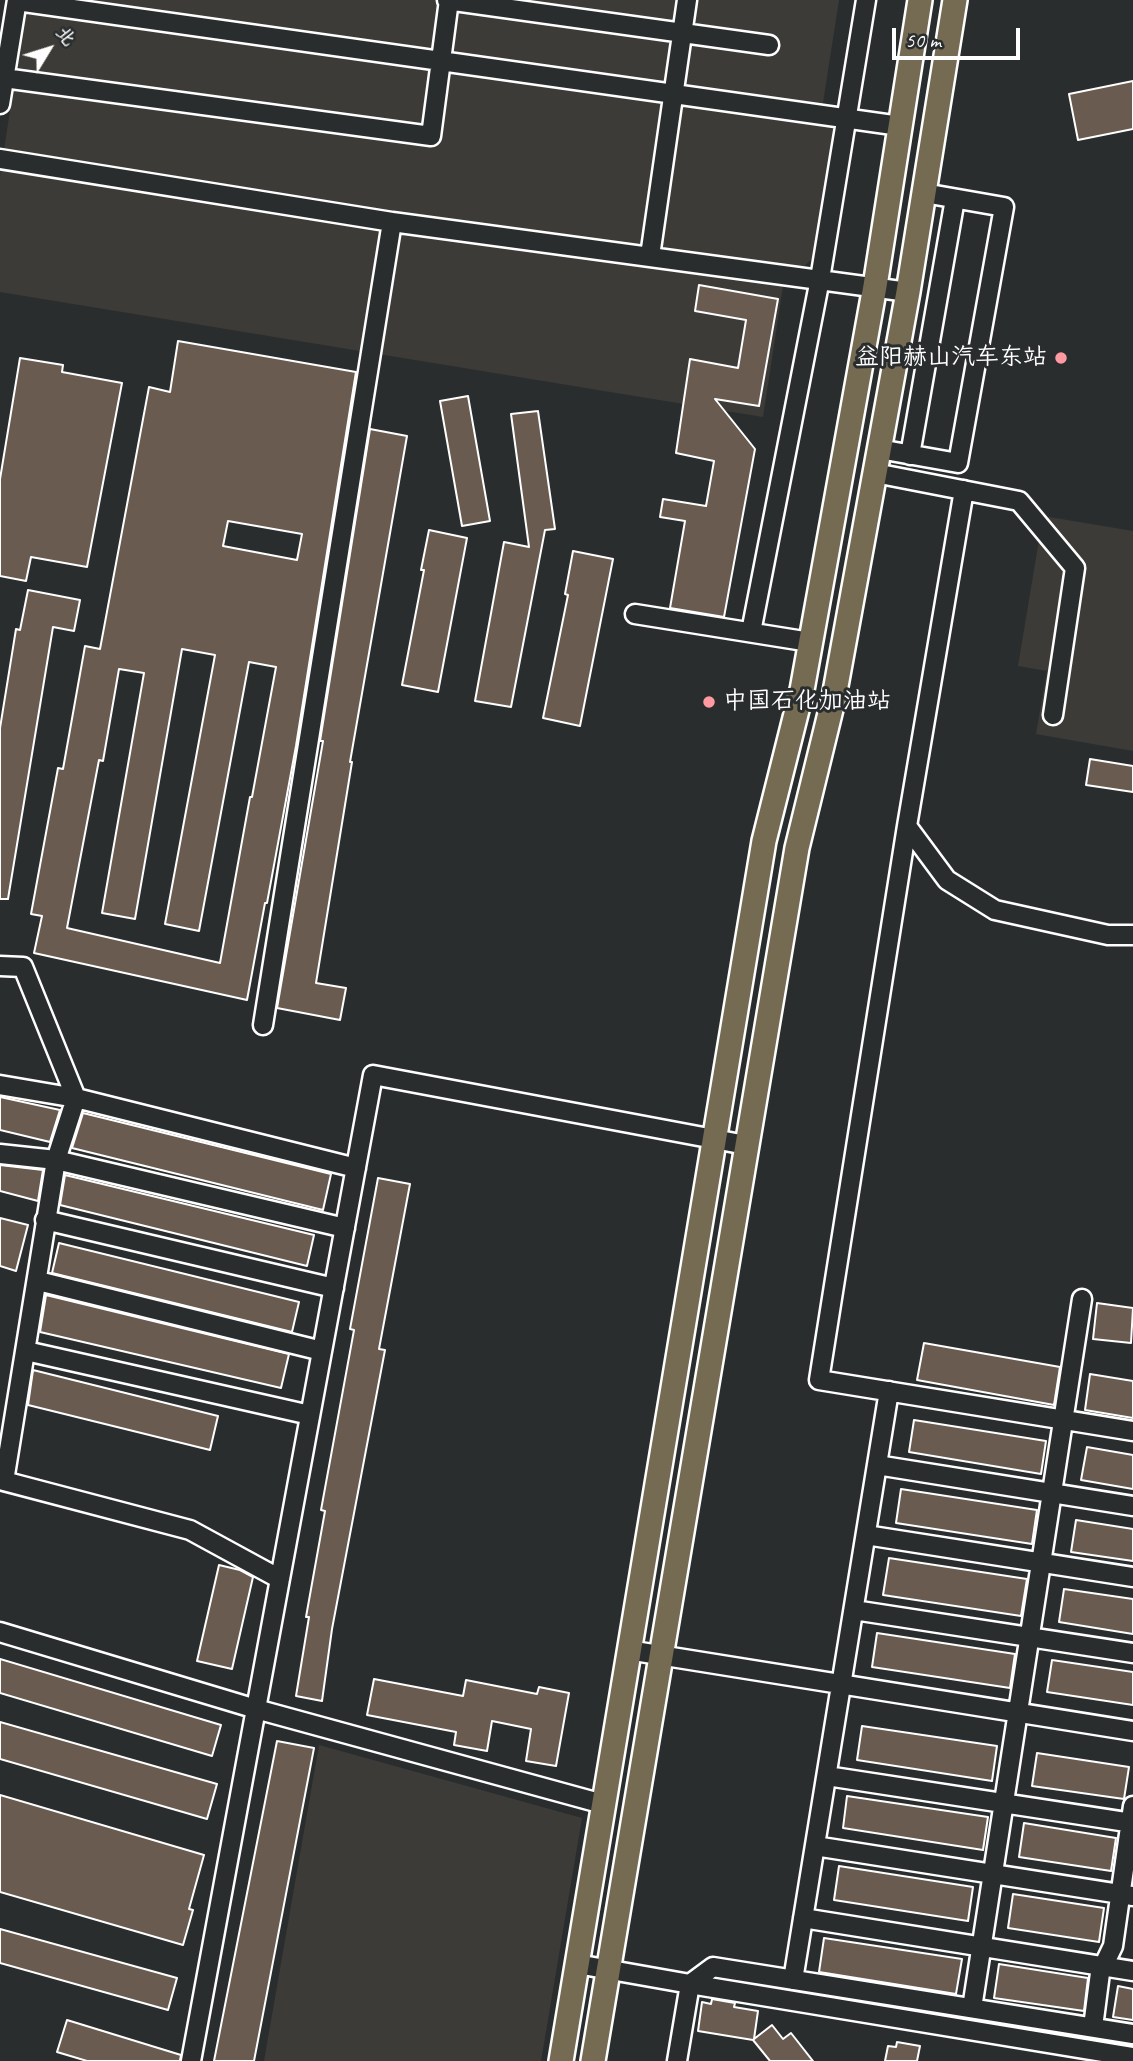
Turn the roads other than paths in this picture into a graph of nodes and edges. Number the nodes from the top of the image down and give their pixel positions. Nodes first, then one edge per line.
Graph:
1 (448, 0) edge
2 (687, 0) edge
3 (866, 0) edge
4 (920, 0) edge
5 (955, 0) edge
6 (17, 1) edge
7 (682, 34) junction
8 (769, 45) dead end
9 (441, 60) junction
10 (4, 78) junction
11 (673, 94) junction
12 (0, 104) edge
13 (847, 119) junction
14 (900, 126) junction
15 (0, 159) edge
16 (924, 193) junction
17 (955, 199) junction
18 (392, 222) junction
19 (650, 256) junction
20 (820, 279) junction
21 (875, 286) junction
22 (908, 292) junction
23 (879, 449) junction
24 (910, 455) junction
25 (875, 473) junction
26 (964, 491) junction
27 (635, 614) dead end
28 (751, 632) junction
29 (810, 642) junction
30 (1053, 715) dead end
31 (907, 826) junction
32 (1133, 935) edge
33 (0, 966) edge
34 (263, 1025) dead end
35 (0, 1085) edge
36 (76, 1098) junction
37 (714, 1138) junction
38 (746, 1145) junction
39 (0, 1154) edge
40 (56, 1160) junction
41 (356, 1168) junction
42 (45, 1220) junction
43 (345, 1228) junction
44 (38, 1281) junction
45 (334, 1288) junction
46 (1082, 1299) dead end
47 (26, 1351) junction
48 (322, 1351) junction
49 (889, 1391) junction
50 (310, 1415) junction
51 (1063, 1420) junction
52 (1133, 1431) edge
53 (877, 1465) junction
54 (2, 1481) edge
55 (1052, 1492) junction
56 (1133, 1506) edge
57 (866, 1535) junction
58 (1041, 1563) junction
59 (1133, 1577) edge
60 (280, 1579) junction
61 (854, 1610) junction
62 (0, 1632) edge
63 (1029, 1638) junction
64 (628, 1650) junction
65 (1133, 1653) edge
66 (661, 1655) junction
67 (842, 1684) junction
68 (256, 1709) junction
69 (1017, 1712) junction
70 (1133, 1731) edge
71 (827, 1776) junction
72 (1003, 1803) junction
73 (603, 1804) junction
74 (1132, 1817) edge
75 (815, 1846) junction
76 (992, 1875) junction
77 (1127, 1895) edge
78 (803, 1918) junction
79 (981, 1948) junction
80 (577, 1964) junction
81 (1104, 1966) junction
82 (608, 1969) junction
83 (1133, 1970) edge
84 (793, 1980) junction
85 (690, 1984) junction
86 (972, 2008) junction
87 (1093, 2027) junction
88 (1133, 2034) edge
89 (1133, 2057) edge
90 (191, 2061) edge
91 (561, 2061) edge
92 (593, 2061) edge
93 (677, 2061) edge

1 - 7 street
1 - 9 street
2 - 7 street
3 - 13 street
4 - 14 main road
5 - 16 main road
6 - 9 street
6 - 10 street
7 - 8 street
7 - 11 street
9 - 10 street
9 - 11 street
10 - 12 street
11 - 13 street
11 - 19 street
13 - 14 street
13 - 20 street
14 - 21 main road
15 - 18 street
16 - 17 street
16 - 22 main road
17 - 24 street
17 - 24 street
18 - 19 street
18 - 34 street
19 - 20 street
20 - 21 street
20 - 28 street
21 - 22 street
21 - 29 main road
22 - 23 main road
23 - 24 street
23 - 25 main road
25 - 26 street
25 - 38 main road
26 - 30 street
26 - 31 street
27 - 28 street
28 - 29 street
29 - 37 main road
31 - 32 street
31 - 49 street
33 - 36 street
35 - 36 street
36 - 40 street
36 - 41 street
37 - 38 street
37 - 41 street
37 - 64 main road
38 - 66 main road
39 - 40 street
40 - 42 street
40 - 43 street
41 - 43 street
42 - 44 street
42 - 45 street
43 - 45 street
44 - 47 street
44 - 48 street
45 - 48 street
46 - 51 street
47 - 50 street
47 - 54 street
48 - 50 street
49 - 51 street
49 - 53 street
50 - 60 street
51 - 52 street
51 - 55 street
53 - 55 street
53 - 57 street
54 - 60 street
55 - 56 street
55 - 58 street
57 - 58 street
57 - 61 street
58 - 59 street
58 - 63 street
60 - 68 street
61 - 63 street
61 - 67 street
62 - 68 street
63 - 65 street
63 - 69 street
64 - 66 street
64 - 73 main road
66 - 67 street
66 - 82 main road
67 - 69 street
67 - 71 street
68 - 73 street
68 - 90 street
69 - 70 street
69 - 72 street
71 - 72 street
71 - 75 street
72 - 74 street
72 - 76 street
73 - 80 main road
74 - 77 street
75 - 76 street
75 - 78 street
76 - 77 street
76 - 79 street
77 - 81 street
78 - 79 street
78 - 84 street
79 - 81 street
79 - 86 street
80 - 82 street
80 - 91 main road
81 - 83 street
81 - 87 street
82 - 85 street
82 - 92 main road
84 - 85 street
84 - 86 street
85 - 89 street
85 - 93 street
86 - 87 street
87 - 88 street

